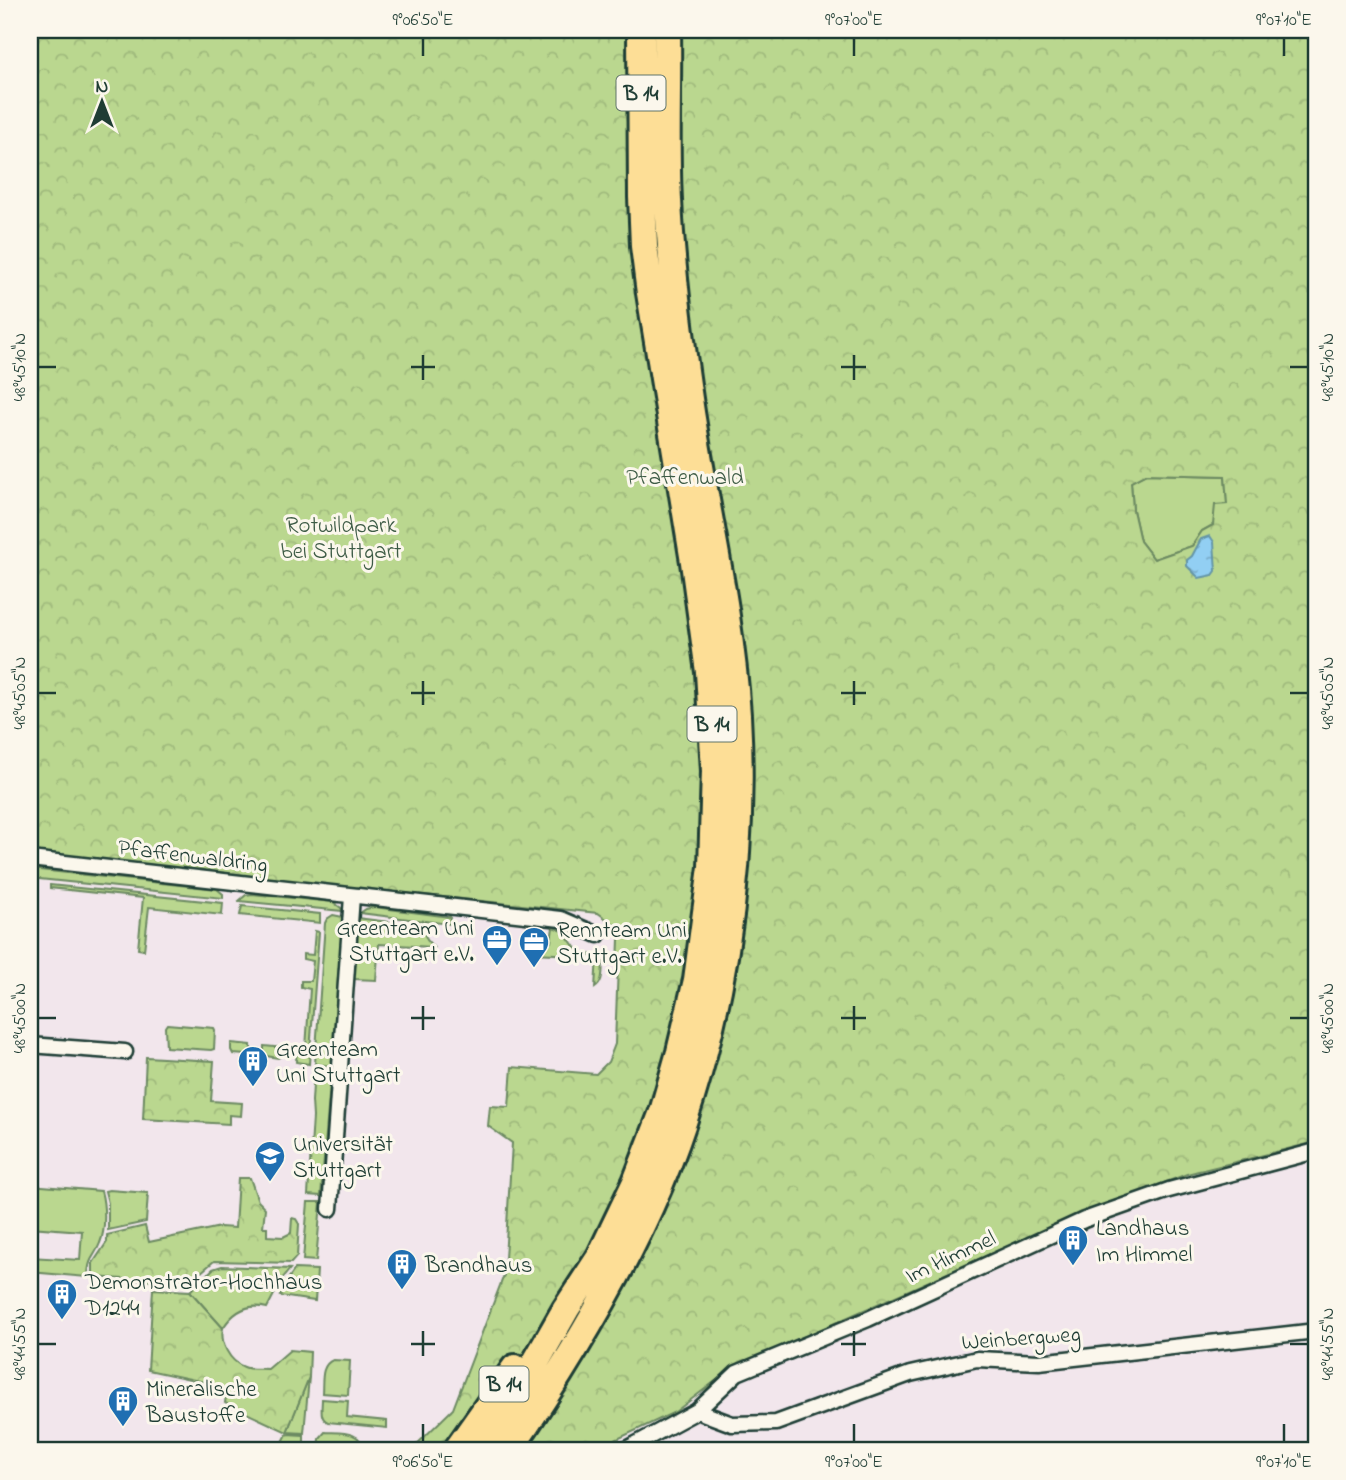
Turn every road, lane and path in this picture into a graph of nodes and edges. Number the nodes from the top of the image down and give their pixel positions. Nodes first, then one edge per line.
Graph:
1 (624, 30) edge
2 (641, 30) edge
3 (667, 30) edge
4 (673, 30) edge
5 (668, 75) junction
6 (641, 156) junction
7 (30, 859) edge
8 (352, 896) junction
9 (598, 934) dead end
10 (30, 1045) edge
11 (125, 1052) dead end
12 (1316, 1151) edge
13 (330, 1209) dead end
14 (555, 1328) junction
15 (1316, 1331) edge
16 (545, 1398) junction
17 (698, 1411) junction
18 (457, 1450) edge
19 (481, 1450) edge
20 (509, 1450) edge
21 (532, 1450) edge
22 (625, 1450) edge

1 - 6 highway
2 - 6 highway, B 14
3 - 5 highway
4 - 5 highway, B 14
5 - 16 highway, B 14
6 - 14 highway, B 14
7 - 8 street, Pfaffenwaldring
8 - 9 street, Pfaffenwaldring
8 - 13 street
10 - 11 street
12 - 17 street, Im Himmel
14 - 18 highway, B 14
14 - 19 highway, B 14
15 - 17 street, Weinbergweg
16 - 20 highway, B 14
16 - 21 highway, B 14
17 - 22 street, Im Himmel

